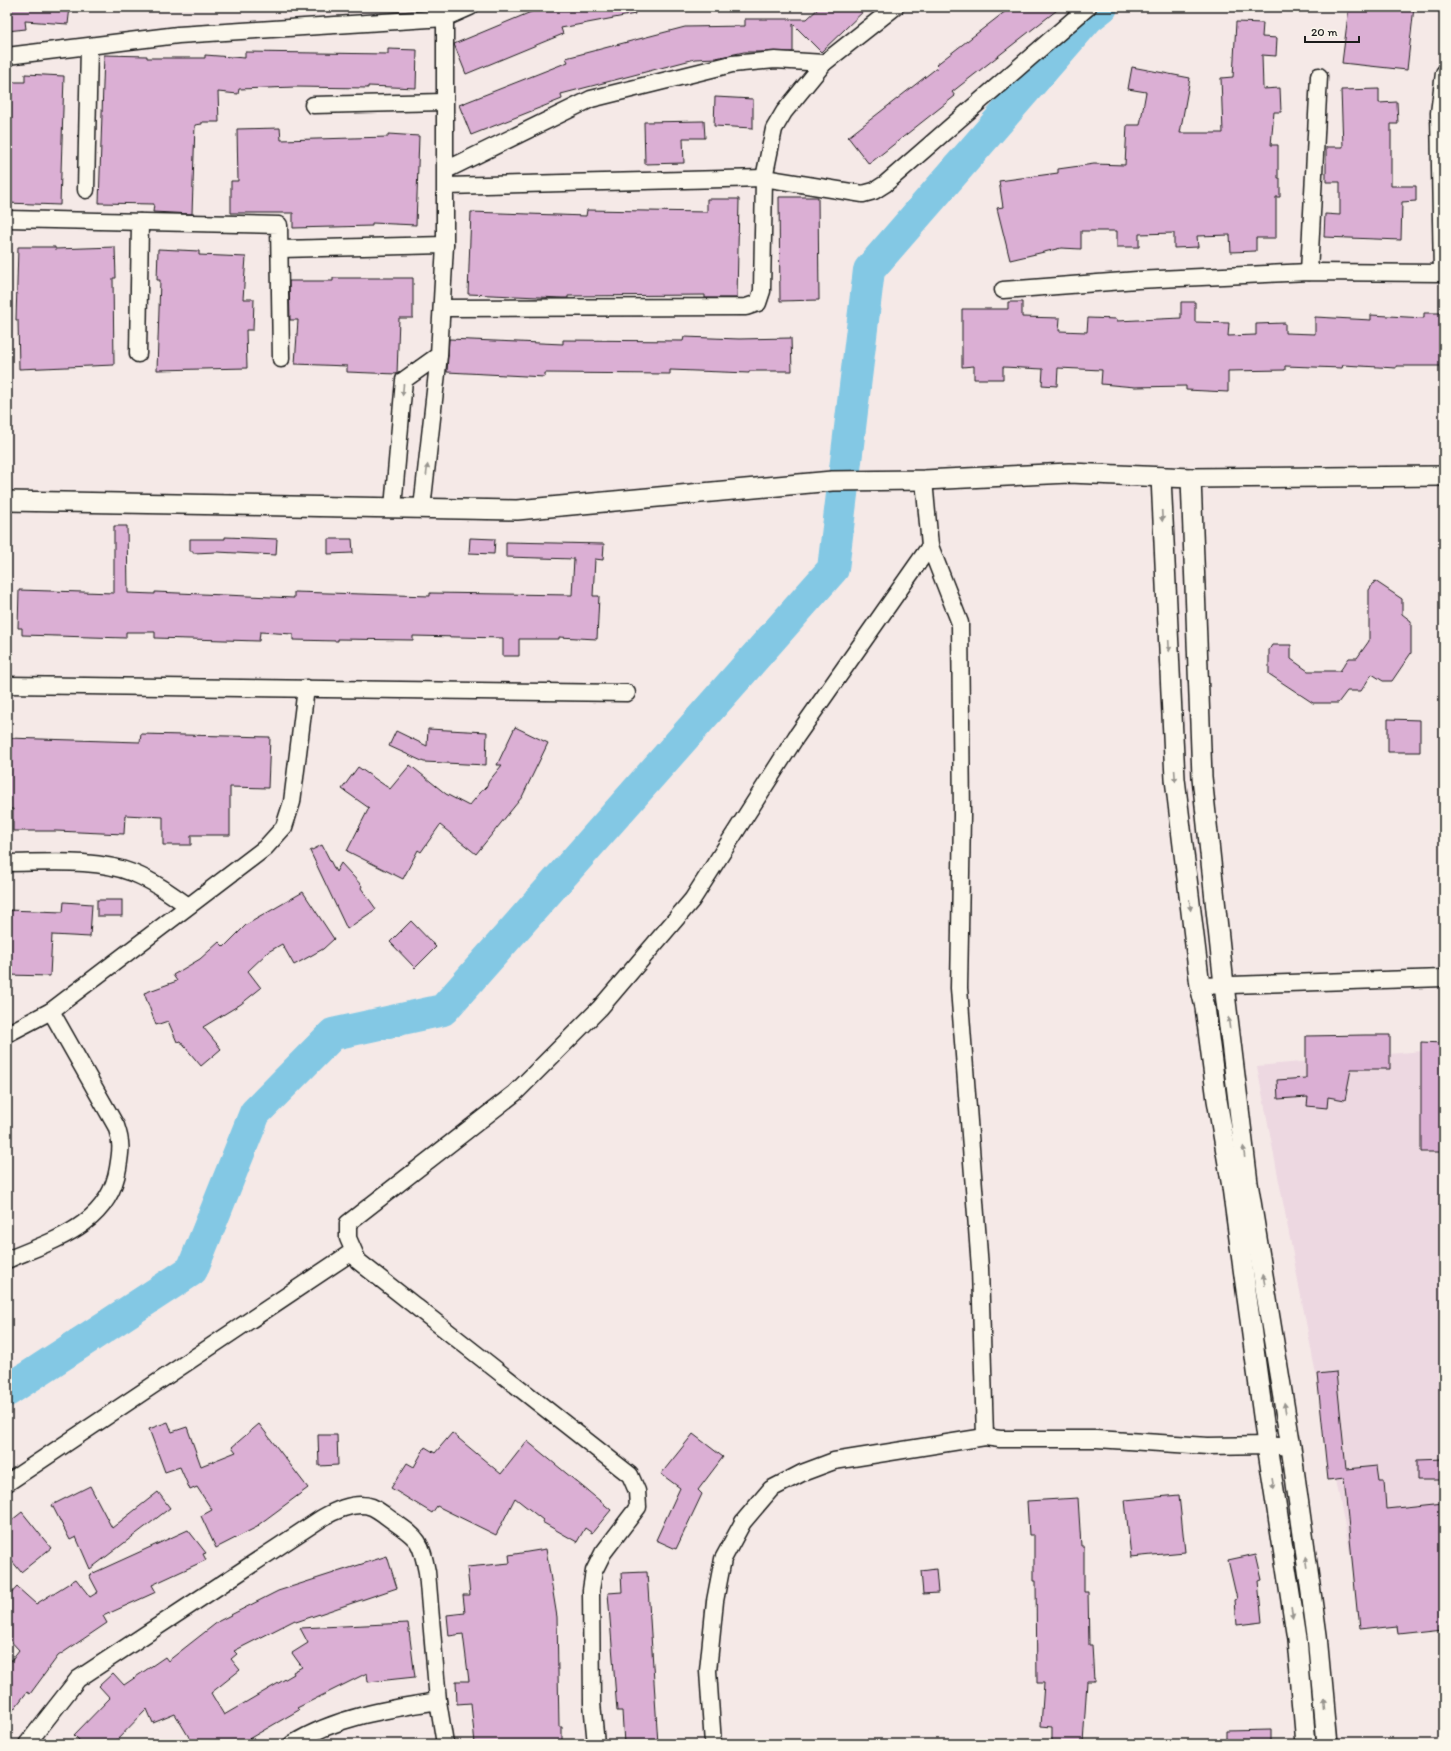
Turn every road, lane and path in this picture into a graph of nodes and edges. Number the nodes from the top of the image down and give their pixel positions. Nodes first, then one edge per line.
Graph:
1 (470, 7) edge
2 (895, 7) edge
3 (1088, 7) edge
4 (444, 12) edge
5 (89, 47) junction
6 (7, 56) edge
7 (824, 63) junction
8 (1444, 73) edge
9 (1319, 76) dead end
10 (444, 102) junction
11 (313, 105) dead end
12 (446, 170) junction
13 (764, 178) junction
14 (446, 186) junction
15 (86, 190) dead end
16 (7, 219) edge
17 (140, 222) junction
18 (446, 245) junction
19 (280, 249) junction
20 (1308, 272) junction
21 (1443, 273) edge
22 (1003, 290) dead end
23 (442, 308) junction
24 (138, 354) dead end
25 (439, 355) junction
26 (281, 359) dead end
27 (1444, 476) edge
28 (1161, 477) junction
29 (1191, 478) junction
30 (924, 480) junction
31 (7, 501) edge
32 (393, 508) junction
33 (422, 508) junction
34 (930, 546) junction
35 (7, 685) edge
36 (306, 688) junction
37 (627, 693) dead end
38 (7, 863) edge
39 (188, 906) junction
40 (1444, 978) edge
41 (1224, 985) junction
42 (1200, 986) junction
43 (51, 1010) junction
44 (7, 1034) edge
45 (352, 1252) junction
46 (7, 1260) edge
47 (985, 1437) junction
48 (1267, 1445) junction
49 (1291, 1447) junction
50 (7, 1484) edge
51 (438, 1701) junction
52 (27, 1744) edge
53 (292, 1744) edge
54 (444, 1744) edge
55 (596, 1744) edge
56 (713, 1744) edge
57 (1306, 1744) edge
58 (1327, 1744) edge

1 - 4 street
2 - 7 street
3 - 13 street
4 - 5 street
4 - 10 street
5 - 6 street
5 - 15 street
7 - 12 street
7 - 13 street
8 - 21 street
9 - 20 street
10 - 11 street
10 - 12 street
12 - 14 street
13 - 14 street
13 - 23 street
14 - 18 street
16 - 17 street
17 - 19 street
17 - 24 street
18 - 19 street
18 - 23 street
19 - 26 street
20 - 21 street
20 - 22 street
23 - 25 street
25 -> 32 street
33 -> 25 street
27 - 29 street
28 - 29 street
28 - 30 street
28 -> 42 street
29 - 41 street
30 - 33 street
30 - 34 street
31 - 32 street
32 - 33 street
34 - 45 street
34 - 47 street
35 - 36 street
36 - 37 street
36 - 39 street
38 - 39 street
39 - 43 street
40 - 41 street
41 - 42 street
49 -> 41 street
42 - 48 street
43 - 44 street
43 - 46 street
45 - 50 street
45 - 55 street
47 - 48 street
47 - 56 street
48 - 49 street
48 -> 57 street
58 -> 49 street
51 - 52 street
51 - 53 street
51 - 54 street

